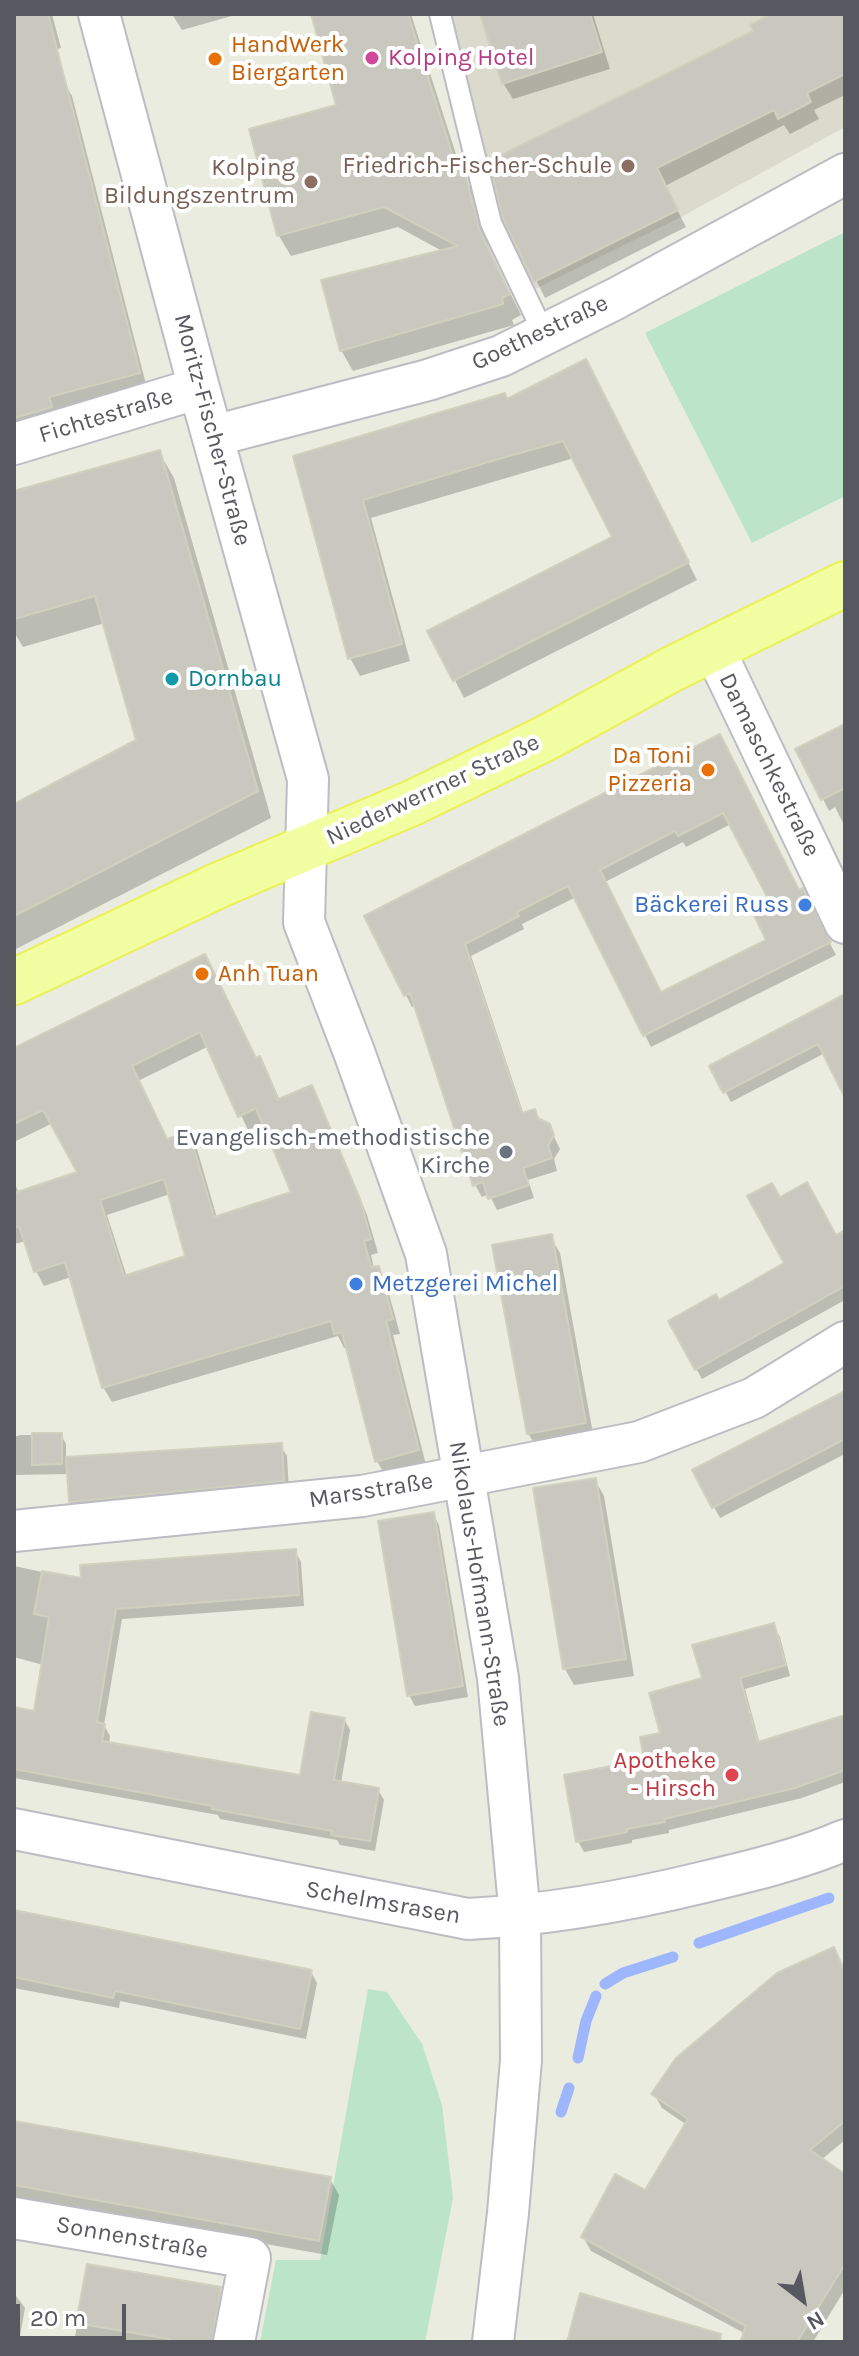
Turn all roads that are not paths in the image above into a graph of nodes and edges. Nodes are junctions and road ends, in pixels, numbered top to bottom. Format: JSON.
{"nodes":[{"id":1,"x":99,"y":14,"type":"edge"},
{"id":2,"x":440,"y":14,"type":"edge"},
{"id":3,"x":845,"y":174,"type":"edge"},
{"id":4,"x":544,"y":334,"type":"junction"},
{"id":5,"x":199,"y":388,"type":"junction"},
{"id":6,"x":213,"y":436,"type":"junction"},
{"id":7,"x":14,"y":444,"type":"edge"},
{"id":8,"x":845,"y":584,"type":"edge"},
{"id":9,"x":714,"y":649,"type":"junction"},
{"id":10,"x":308,"y":849,"type":"junction"},
{"id":11,"x":845,"y":923,"type":"edge"},
{"id":12,"x":14,"y":982,"type":"edge"},
{"id":13,"x":845,"y":1342,"type":"edge"},
{"id":14,"x":463,"y":1475,"type":"junction"},
{"id":15,"x":14,"y":1531,"type":"edge"},
{"id":16,"x":14,"y":1829,"type":"edge"},
{"id":17,"x":845,"y":1840,"type":"edge"},
{"id":18,"x":520,"y":1917,"type":"junction"},
{"id":19,"x":14,"y":2218,"type":"edge"},
{"id":20,"x":234,"y":2342,"type":"edge"},
{"id":21,"x":493,"y":2342,"type":"edge"}],
"edges":[{"from":1,"to":5,"type":"street","name":"Moritz-Fischer-Straße"},
{"from":2,"to":4,"type":"lane"},
{"from":3,"to":4,"type":"street","name":"Goethestraße"},
{"from":4,"to":6,"type":"street","name":"Goethestraße"},
{"from":5,"to":6,"type":"street","name":"Moritz-Fischer-Straße"},
{"from":5,"to":7,"type":"street","name":"Fichtestraße"},
{"from":6,"to":10,"type":"street","name":"Moritz-Fischer-Straße"},
{"from":8,"to":9,"type":"main road","name":"Niederwerrner Straße"},
{"from":9,"to":10,"type":"main road","name":"Niederwerrner Straße"},
{"from":9,"to":11,"type":"street","name":"Damaschkestraße"},
{"from":10,"to":12,"type":"main road","name":"Niederwerrner Straße"},
{"from":10,"to":14,"type":"street","name":"Nikolaus-Hofmann-Straße"},
{"from":13,"to":14,"type":"street","name":"Marsstraße"},
{"from":14,"to":15,"type":"street","name":"Marsstraße"},
{"from":14,"to":18,"type":"street","name":"Nikolaus-Hofmann-Straße"},
{"from":16,"to":18,"type":"street","name":"Schelmsrasen"},
{"from":17,"to":18,"type":"street","name":"Schelmsrasen"},
{"from":18,"to":21,"type":"street","name":"Nikolaus-Hofmann-Straße"},
{"from":19,"to":20,"type":"street","name":"Sonnenstraße"}]}
